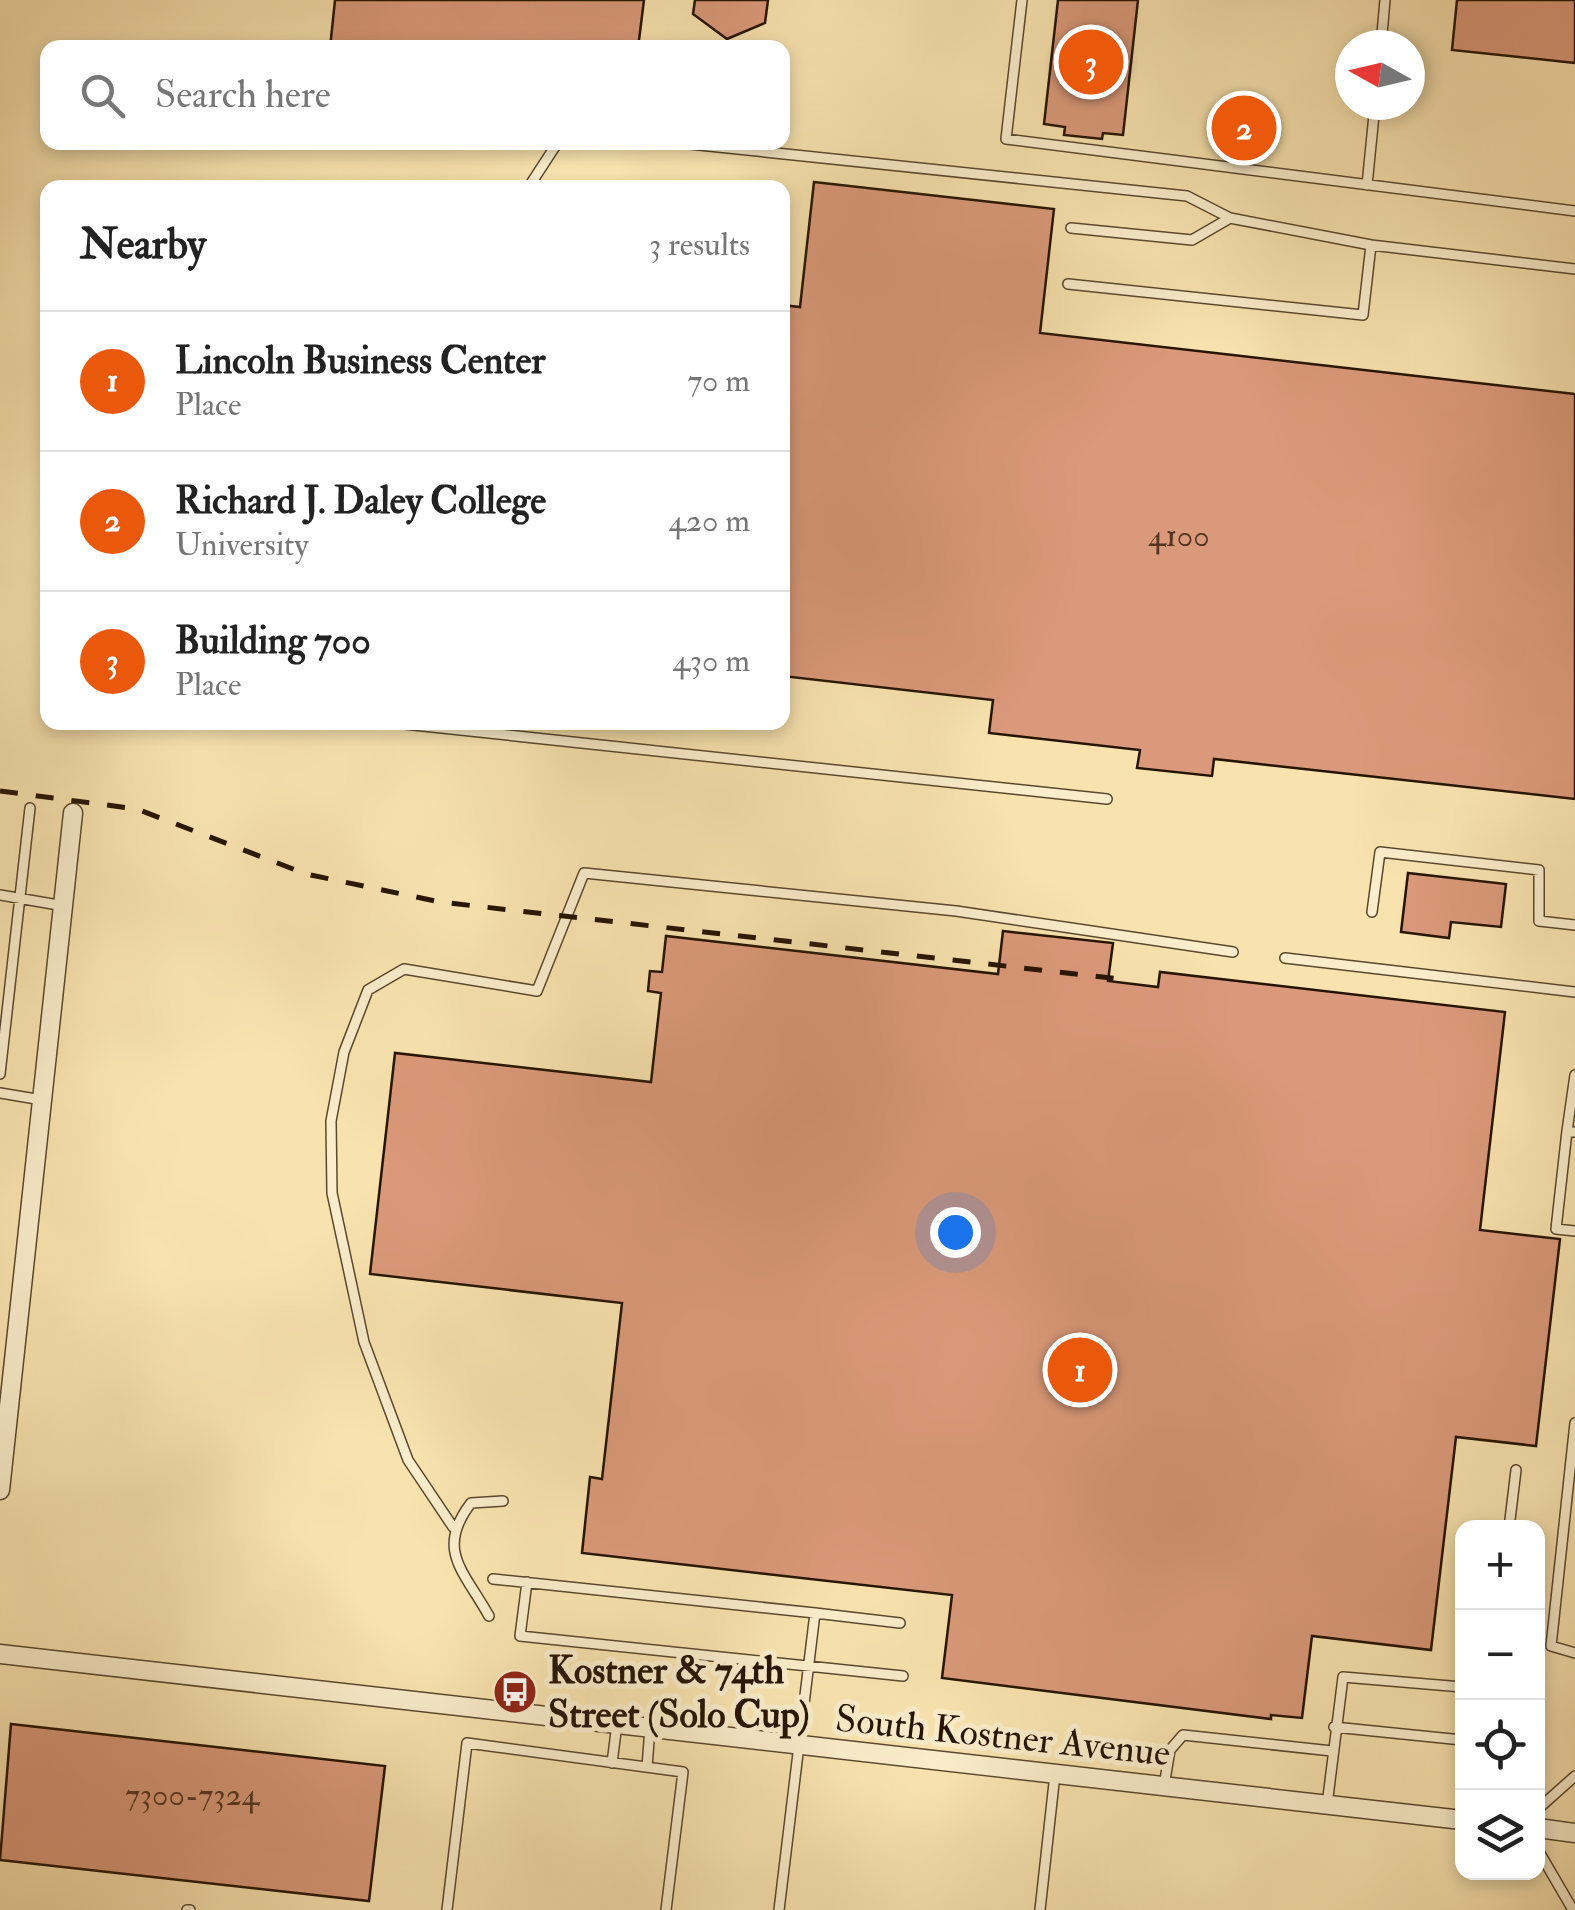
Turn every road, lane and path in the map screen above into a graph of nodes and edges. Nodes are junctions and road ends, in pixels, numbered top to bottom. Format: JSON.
{"nodes":[{"id":1,"x":1022,"y":0,"type":"edge"},
{"id":2,"x":1385,"y":0,"type":"edge"},
{"id":3,"x":1382,"y":30,"type":"edge"},
{"id":4,"x":1372,"y":120,"type":"edge"},
{"id":5,"x":553,"y":150,"type":"edge"},
{"id":6,"x":747,"y":150,"type":"edge"},
{"id":7,"x":533,"y":180,"type":"edge"},
{"id":8,"x":1366,"y":185,"type":"junction"},
{"id":9,"x":1575,"y":211,"type":"edge"},
{"id":10,"x":1230,"y":218,"type":"junction"},
{"id":11,"x":1072,"y":228,"type":"dead end"},
{"id":12,"x":1371,"y":245,"type":"junction"},
{"id":13,"x":1575,"y":270,"type":"edge"},
{"id":14,"x":1068,"y":284,"type":"dead end"},
{"id":15,"x":460,"y":730,"type":"edge"},
{"id":16,"x":1107,"y":799,"type":"dead end"},
{"id":17,"x":30,"y":808,"type":"dead end"},
{"id":18,"x":74,"y":813,"type":"dead end"},
{"id":19,"x":0,"y":895,"type":"edge"},
{"id":20,"x":20,"y":901,"type":"junction"},
{"id":21,"x":64,"y":906,"type":"junction"},
{"id":22,"x":1372,"y":912,"type":"dead end"},
{"id":23,"x":1575,"y":925,"type":"edge"},
{"id":24,"x":1233,"y":952,"type":"dead end"},
{"id":25,"x":1285,"y":958,"type":"dead end"},
{"id":26,"x":1575,"y":992,"type":"edge"},
{"id":27,"x":0,"y":1074,"type":"edge"},
{"id":28,"x":1575,"y":1075,"type":"edge"},
{"id":29,"x":0,"y":1093,"type":"edge"},
{"id":30,"x":42,"y":1100,"type":"junction"},
{"id":31,"x":1571,"y":1132,"type":"edge"},
{"id":32,"x":1575,"y":1231,"type":"edge"},
{"id":33,"x":1575,"y":1423,"type":"edge"},
{"id":34,"x":1516,"y":1470,"type":"dead end"},
{"id":35,"x":0,"y":1490,"type":"edge"},
{"id":36,"x":503,"y":1500,"type":"dead end"},
{"id":37,"x":1510,"y":1520,"type":"edge"},
{"id":38,"x":452,"y":1527,"type":"junction"},
{"id":39,"x":493,"y":1579,"type":"dead end"},
{"id":40,"x":527,"y":1582,"type":"junction"},
{"id":41,"x":815,"y":1613,"type":"junction"},
{"id":42,"x":489,"y":1616,"type":"dead end"},
{"id":43,"x":900,"y":1623,"type":"dead end"},
{"id":44,"x":1545,"y":1643,"type":"edge"},
{"id":45,"x":1551,"y":1646,"type":"junction"},
{"id":46,"x":1575,"y":1653,"type":"edge"},
{"id":47,"x":0,"y":1654,"type":"edge"},
{"id":48,"x":809,"y":1666,"type":"junction"},
{"id":49,"x":904,"y":1676,"type":"dead end"},
{"id":50,"x":1455,"y":1687,"type":"edge"},
{"id":51,"x":617,"y":1724,"type":"junction"},
{"id":52,"x":1334,"y":1727,"type":"junction"},
{"id":53,"x":650,"y":1728,"type":"junction"},
{"id":54,"x":1455,"y":1739,"type":"edge"},
{"id":55,"x":799,"y":1745,"type":"junction"},
{"id":56,"x":1332,"y":1750,"type":"junction"},
{"id":57,"x":612,"y":1762,"type":"junction"},
{"id":58,"x":647,"y":1767,"type":"junction"},
{"id":59,"x":1055,"y":1774,"type":"junction"},
{"id":60,"x":1575,"y":1776,"type":"edge"},
{"id":61,"x":1164,"y":1786,"type":"junction"},
{"id":62,"x":1545,"y":1803,"type":"edge"},
{"id":63,"x":1327,"y":1804,"type":"junction"},
{"id":64,"x":1455,"y":1819,"type":"edge"},
{"id":65,"x":1545,"y":1829,"type":"edge"},
{"id":66,"x":1575,"y":1833,"type":"edge"},
{"id":67,"x":1545,"y":1861,"type":"edge"},
{"id":68,"x":1574,"y":1908,"type":"edge"},
{"id":69,"x":447,"y":1910,"type":"edge"},
{"id":70,"x":666,"y":1910,"type":"edge"},
{"id":71,"x":779,"y":1910,"type":"edge"},
{"id":72,"x":1040,"y":1910,"type":"edge"}],
"edges":[{"from":1,"to":8,"type":"lane"},
{"from":2,"to":3,"type":"lane"},
{"from":4,"to":8,"type":"lane"},
{"from":5,"to":7,"type":"lane"},
{"from":6,"to":10,"type":"lane"},
{"from":8,"to":9,"type":"lane"},
{"from":10,"to":11,"type":"lane"},
{"from":10,"to":12,"type":"lane"},
{"from":12,"to":13,"type":"lane"},
{"from":12,"to":14,"type":"lane"},
{"from":15,"to":16,"type":"lane"},
{"from":17,"to":20,"type":"lane"},
{"from":18,"to":21,"type":"street"},
{"from":19,"to":20,"type":"lane"},
{"from":20,"to":21,"type":"lane"},
{"from":20,"to":27,"type":"lane"},
{"from":21,"to":30,"type":"street"},
{"from":22,"to":23,"type":"lane"},
{"from":24,"to":38,"type":"lane"},
{"from":25,"to":26,"type":"lane"},
{"from":28,"to":31,"type":"lane"},
{"from":29,"to":30,"type":"lane"},
{"from":30,"to":35,"type":"street"},
{"from":31,"to":32,"type":"lane"},
{"from":33,"to":45,"type":"lane"},
{"from":34,"to":37,"type":"lane"},
{"from":36,"to":38,"type":"lane"},
{"from":38,"to":42,"type":"lane"},
{"from":39,"to":40,"type":"lane"},
{"from":40,"to":41,"type":"lane"},
{"from":40,"to":48,"type":"lane"},
{"from":41,"to":43,"type":"lane"},
{"from":41,"to":48,"type":"lane"},
{"from":44,"to":45,"type":"lane"},
{"from":45,"to":46,"type":"lane"},
{"from":47,"to":51,"type":"street","name":"South Kostner Avenue"},
{"from":48,"to":49,"type":"lane"},
{"from":48,"to":55,"type":"lane"},
{"from":50,"to":52,"type":"lane"},
{"from":51,"to":53,"type":"street","name":"South Kostner Avenue"},
{"from":51,"to":57,"type":"lane"},
{"from":52,"to":54,"type":"lane"},
{"from":52,"to":56,"type":"lane"},
{"from":53,"to":55,"type":"street","name":"South Kostner Avenue"},
{"from":53,"to":58,"type":"lane"},
{"from":55,"to":59,"type":"street","name":"South Kostner Avenue"},
{"from":55,"to":71,"type":"lane"},
{"from":56,"to":61,"type":"lane"},
{"from":56,"to":63,"type":"lane"},
{"from":57,"to":58,"type":"lane"},
{"from":57,"to":69,"type":"lane"},
{"from":58,"to":70,"type":"lane"},
{"from":59,"to":61,"type":"street","name":"South Kostner Avenue"},
{"from":59,"to":72,"type":"lane"},
{"from":60,"to":62,"type":"lane"},
{"from":61,"to":63,"type":"street","name":"South Kostner Avenue"},
{"from":63,"to":64,"type":"street","name":"South Kostner Avenue"},
{"from":65,"to":66,"type":"street"},
{"from":67,"to":68,"type":"lane"}]}
